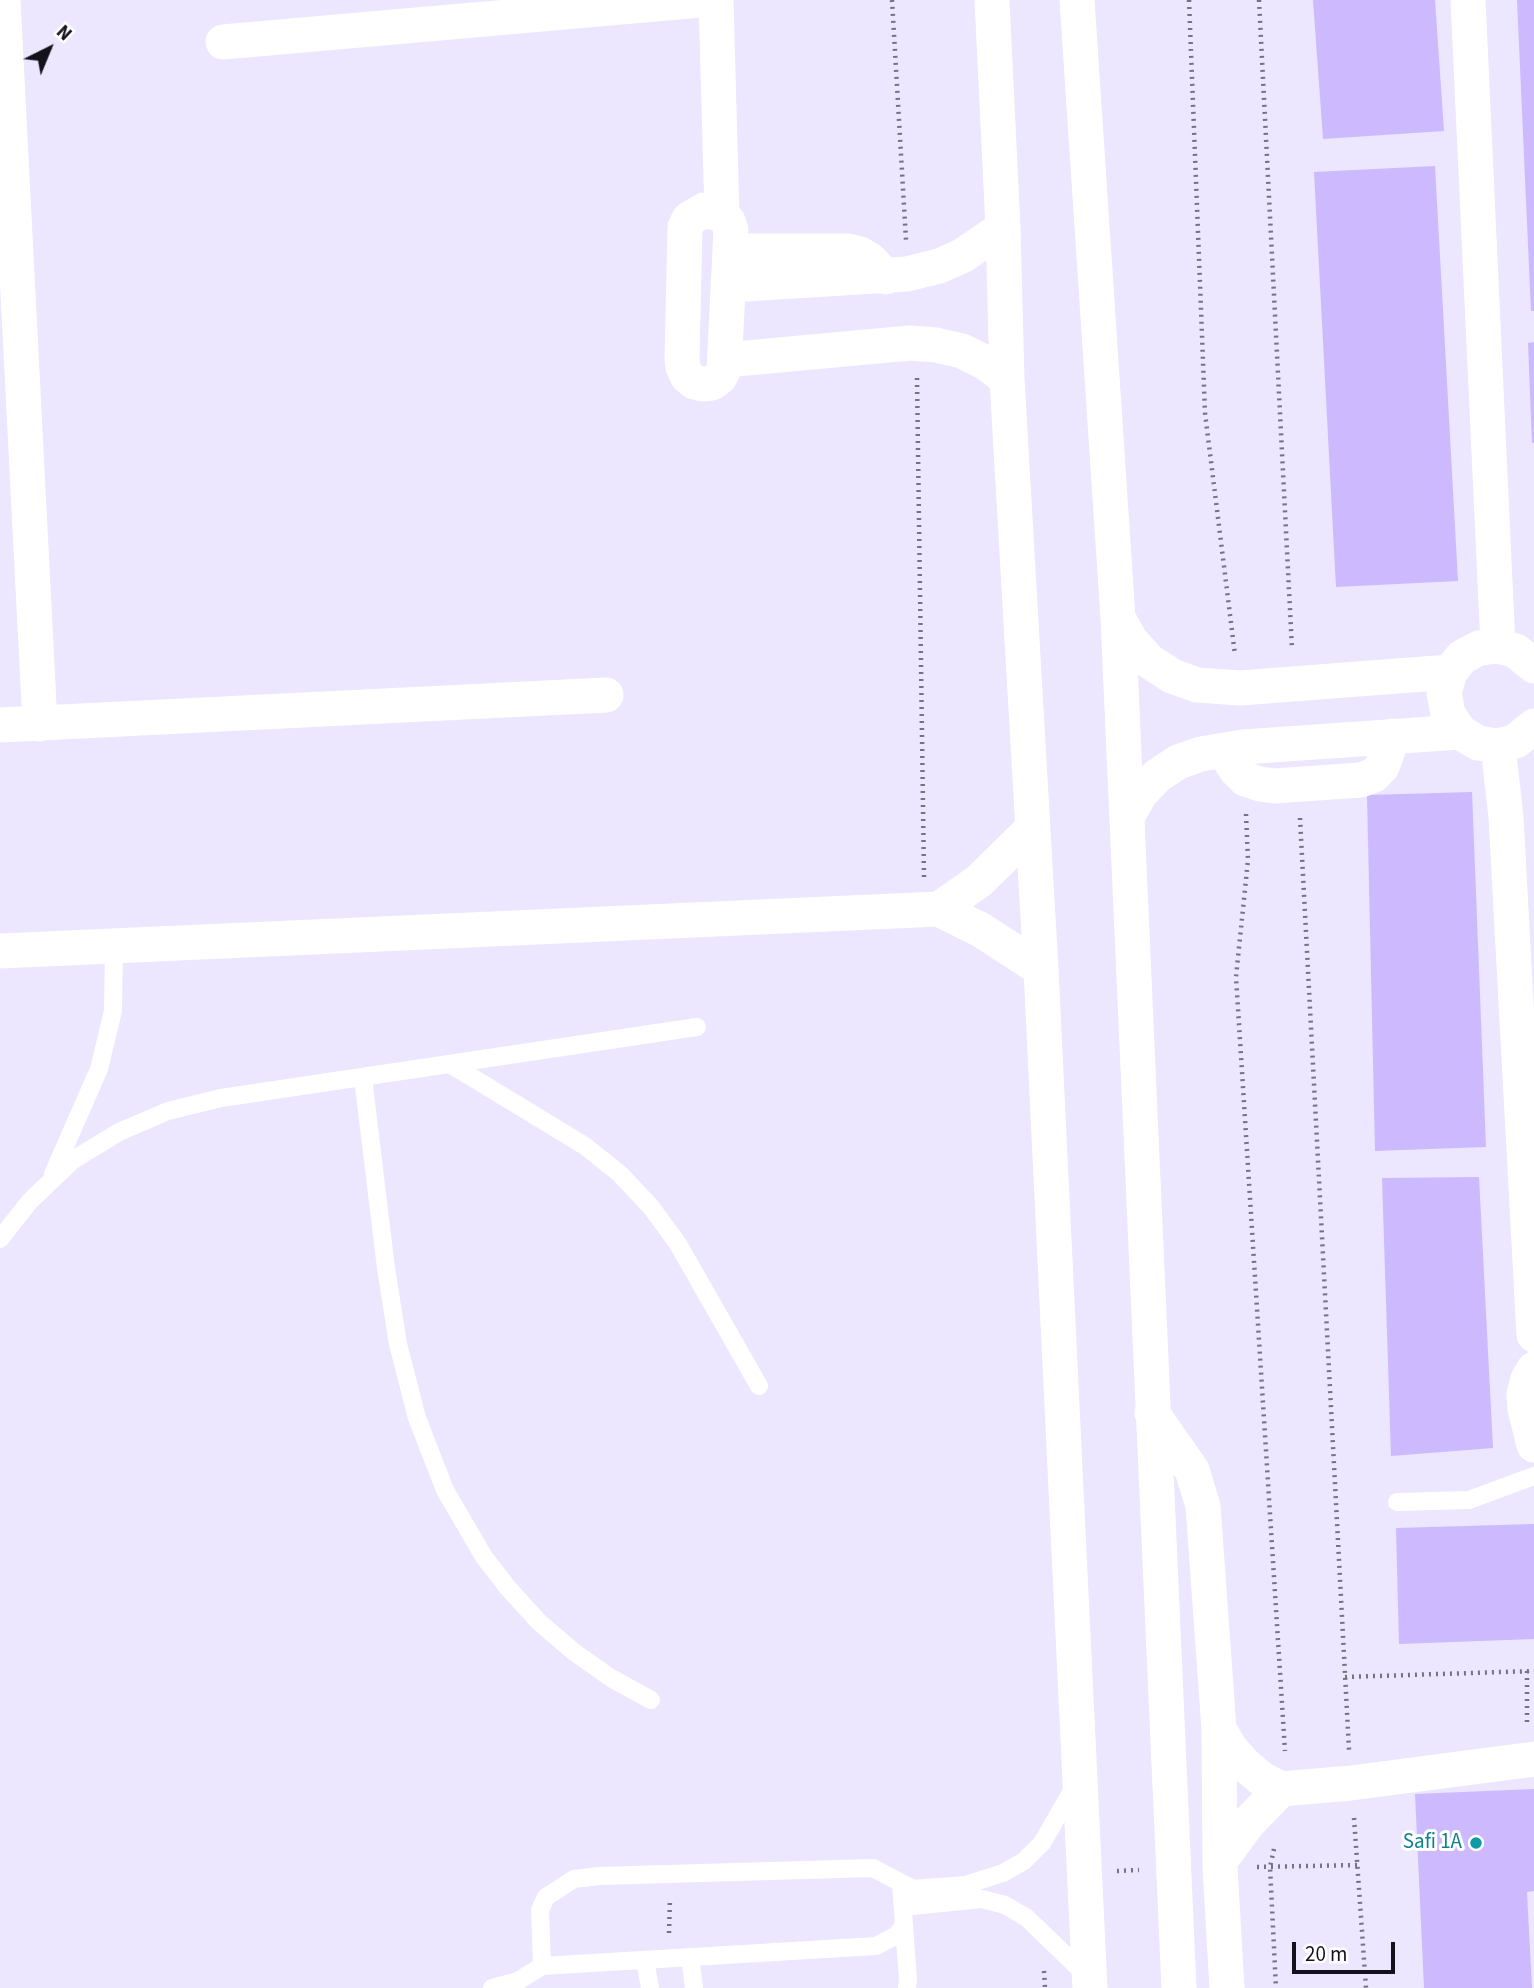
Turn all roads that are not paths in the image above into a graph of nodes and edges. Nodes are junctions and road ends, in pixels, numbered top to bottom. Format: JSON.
{"nodes":[{"id":1,"x":2,"y":0,"type":"edge"},
{"id":2,"x":701,"y":0,"type":"edge"},
{"id":3,"x":716,"y":0,"type":"edge"},
{"id":4,"x":992,"y":0,"type":"edge"},
{"id":5,"x":1077,"y":0,"type":"edge"},
{"id":6,"x":1468,"y":0,"type":"edge"},
{"id":7,"x":223,"y":42,"type":"dead end"},
{"id":8,"x":722,"y":215,"type":"junction"},
{"id":9,"x":1003,"y":228,"type":"junction"},
{"id":10,"x":730,"y":268,"type":"junction"},
{"id":11,"x":725,"y":360,"type":"junction"},
{"id":12,"x":1007,"y":379,"type":"junction"},
{"id":13,"x":1118,"y":618,"type":"junction"},
{"id":14,"x":1498,"y":646,"type":"junction"},
{"id":15,"x":1534,"y":666,"type":"edge"},
{"id":16,"x":1450,"y":672,"type":"junction"},
{"id":17,"x":606,"y":695,"type":"dead end"},
{"id":18,"x":40,"y":723,"type":"junction"},
{"id":19,"x":0,"y":726,"type":"edge"},
{"id":20,"x":1534,"y":726,"type":"edge"},
{"id":21,"x":1460,"y":732,"type":"junction"},
{"id":22,"x":1393,"y":736,"type":"junction"},
{"id":23,"x":1498,"y":746,"type":"junction"},
{"id":24,"x":1224,"y":751,"type":"junction"},
{"id":25,"x":1128,"y":815,"type":"junction"},
{"id":26,"x":1032,"y":829,"type":"junction"},
{"id":27,"x":932,"y":909,"type":"junction"},
{"id":28,"x":114,"y":947,"type":"junction"},
{"id":29,"x":0,"y":951,"type":"edge"},
{"id":30,"x":1041,"y":969,"type":"junction"},
{"id":31,"x":697,"y":1027,"type":"dead end"},
{"id":32,"x":450,"y":1064,"type":"junction"},
{"id":33,"x":363,"y":1078,"type":"junction"},
{"id":34,"x":48,"y":1184,"type":"junction"},
{"id":35,"x":0,"y":1239,"type":"edge"},
{"id":36,"x":1534,"y":1335,"type":"edge"},
{"id":37,"x":1534,"y":1369,"type":"edge"},
{"id":38,"x":759,"y":1386,"type":"dead end"},
{"id":39,"x":1152,"y":1413,"type":"junction"},
{"id":40,"x":1534,"y":1445,"type":"edge"},
{"id":41,"x":1534,"y":1476,"type":"edge"},
{"id":42,"x":1397,"y":1502,"type":"dead end"},
{"id":43,"x":651,"y":1700,"type":"dead end"},
{"id":44,"x":1219,"y":1729,"type":"junction"},
{"id":45,"x":1531,"y":1760,"type":"edge"},
{"id":46,"x":1079,"y":1778,"type":"junction"},
{"id":47,"x":1284,"y":1789,"type":"junction"},
{"id":48,"x":1220,"y":1861,"type":"junction"},
{"id":49,"x":901,"y":1884,"type":"junction"},
{"id":50,"x":904,"y":1916,"type":"junction"},
{"id":51,"x":690,"y":1957,"type":"junction"},
{"id":52,"x":645,"y":1960,"type":"junction"},
{"id":53,"x":542,"y":1966,"type":"junction"},
{"id":54,"x":1090,"y":1983,"type":"edge"},
{"id":55,"x":492,"y":1988,"type":"edge"},
{"id":56,"x":650,"y":1988,"type":"edge"},
{"id":57,"x":694,"y":1988,"type":"edge"},
{"id":58,"x":907,"y":1988,"type":"edge"},
{"id":59,"x":1179,"y":1988,"type":"edge"},
{"id":60,"x":1227,"y":1988,"type":"edge"}],
"edges":[{"from":1,"to":18,"type":"street"},
{"from":2,"to":7,"type":"street"},
{"from":3,"to":8,"type":"street"},
{"from":4,"to":9,"type":"street"},
{"from":5,"to":13,"type":"street"},
{"from":6,"to":14,"type":"street"},
{"from":8,"to":10,"type":"street"},
{"from":8,"to":11,"type":"street"},
{"from":9,"to":10,"type":"street"},
{"from":9,"to":12,"type":"street"},
{"from":10,"to":11,"type":"street"},
{"from":11,"to":12,"type":"street"},
{"from":12,"to":26,"type":"street"},
{"from":13,"to":16,"type":"street"},
{"from":13,"to":25,"type":"street"},
{"from":14,"to":15,"type":"street"},
{"from":14,"to":16,"type":"street"},
{"from":16,"to":21,"type":"street"},
{"from":17,"to":18,"type":"street"},
{"from":18,"to":19,"type":"street"},
{"from":20,"to":23,"type":"street"},
{"from":21,"to":22,"type":"street"},
{"from":21,"to":23,"type":"street"},
{"from":22,"to":24,"type":"street"},
{"from":22,"to":24,"type":"street"},
{"from":23,"to":36,"type":"street"},
{"from":24,"to":25,"type":"street"},
{"from":25,"to":39,"type":"street"},
{"from":26,"to":27,"type":"street"},
{"from":26,"to":30,"type":"street"},
{"from":27,"to":28,"type":"street"},
{"from":27,"to":30,"type":"street"},
{"from":28,"to":29,"type":"street"},
{"from":28,"to":34,"type":"lane"},
{"from":30,"to":46,"type":"street"},
{"from":31,"to":32,"type":"lane"},
{"from":32,"to":33,"type":"lane"},
{"from":32,"to":38,"type":"lane"},
{"from":33,"to":34,"type":"lane"},
{"from":33,"to":43,"type":"lane"},
{"from":34,"to":35,"type":"lane"},
{"from":37,"to":40,"type":"street"},
{"from":39,"to":44,"type":"street"},
{"from":39,"to":59,"type":"street"},
{"from":41,"to":42,"type":"lane"},
{"from":44,"to":47,"type":"street"},
{"from":44,"to":48,"type":"street"},
{"from":45,"to":47,"type":"street"},
{"from":46,"to":49,"type":"lane"},
{"from":46,"to":54,"type":"street"},
{"from":47,"to":48,"type":"street"},
{"from":48,"to":60,"type":"street"},
{"from":49,"to":50,"type":"lane"},
{"from":49,"to":53,"type":"lane"},
{"from":50,"to":51,"type":"lane"},
{"from":50,"to":54,"type":"lane"},
{"from":50,"to":58,"type":"lane"},
{"from":51,"to":52,"type":"lane"},
{"from":51,"to":57,"type":"lane"},
{"from":52,"to":53,"type":"lane"},
{"from":52,"to":56,"type":"lane"},
{"from":53,"to":55,"type":"lane"}]}
